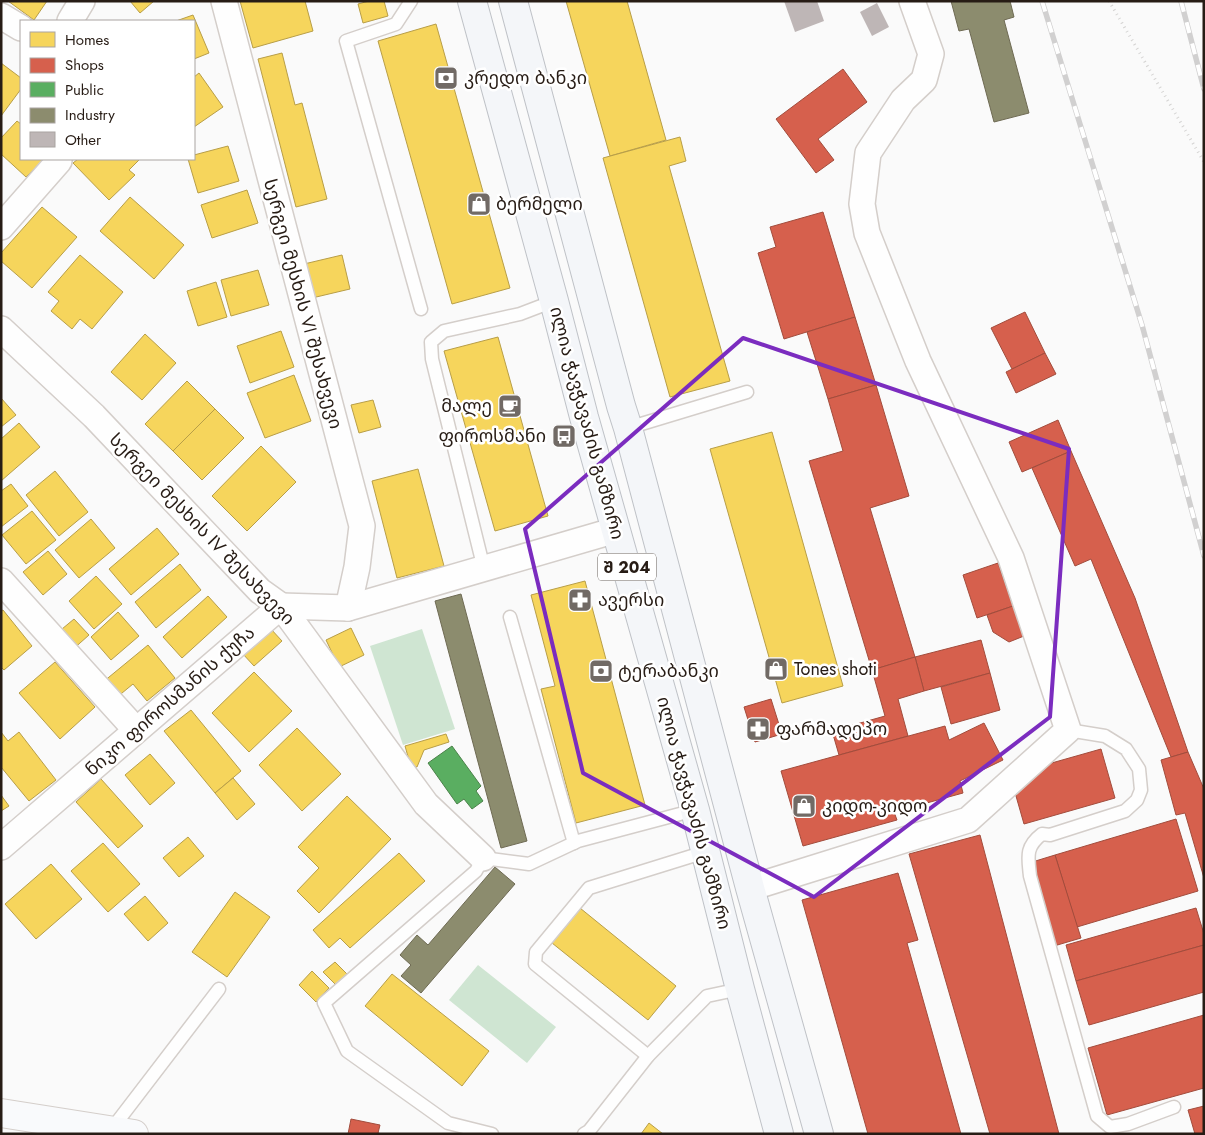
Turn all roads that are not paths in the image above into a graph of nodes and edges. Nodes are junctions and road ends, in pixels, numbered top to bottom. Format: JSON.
{"nodes":[{"id":1,"x":82,"y":1,"type":"edge"},
{"id":2,"x":224,"y":1,"type":"edge"},
{"id":3,"x":410,"y":1,"type":"edge"},
{"id":4,"x":472,"y":1,"type":"edge"},
{"id":5,"x":514,"y":1,"type":"edge"},
{"id":6,"x":912,"y":1,"type":"edge"},
{"id":7,"x":1,"y":16,"type":"edge"},
{"id":8,"x":71,"y":20,"type":"edge"},
{"id":9,"x":20,"y":27,"type":"edge"},
{"id":10,"x":59,"y":161,"type":"dead end"},
{"id":11,"x":1,"y":227,"type":"edge"},
{"id":12,"x":554,"y":301,"type":"junction"},
{"id":13,"x":421,"y":309,"type":"dead end"},
{"id":14,"x":1,"y":329,"type":"edge"},
{"id":15,"x":747,"y":392,"type":"dead end"},
{"id":16,"x":628,"y":428,"type":"junction"},
{"id":17,"x":616,"y":530,"type":"junction"},
{"id":18,"x":484,"y":569,"type":"junction"},
{"id":19,"x":1,"y":581,"type":"edge"},
{"id":20,"x":281,"y":606,"type":"junction"},
{"id":21,"x":348,"y":608,"type":"junction"},
{"id":22,"x":510,"y":617,"type":"dead end"},
{"id":23,"x":136,"y":730,"type":"junction"},
{"id":24,"x":1068,"y":730,"type":"junction"},
{"id":25,"x":695,"y":810,"type":"junction"},
{"id":26,"x":574,"y":843,"type":"junction"},
{"id":27,"x":1,"y":847,"type":"edge"},
{"id":28,"x":706,"y":852,"type":"junction"},
{"id":29,"x":483,"y":858,"type":"junction"},
{"id":30,"x":750,"y":888,"type":"junction"},
{"id":31,"x":740,"y":988,"type":"junction"},
{"id":32,"x":219,"y":989,"type":"dead end"},
{"id":33,"x":648,"y":1056,"type":"junction"},
{"id":34,"x":1174,"y":1107,"type":"dead end"},
{"id":35,"x":1,"y":1113,"type":"edge"},
{"id":36,"x":123,"y":1132,"type":"edge"},
{"id":37,"x":492,"y":1134,"type":"edge"},
{"id":38,"x":584,"y":1134,"type":"edge"},
{"id":39,"x":779,"y":1134,"type":"edge"},
{"id":40,"x":819,"y":1134,"type":"edge"}],
"edges":[{"from":1,"to":8,"type":"street"},
{"from":2,"to":21,"type":"street","name":"სერგეი მესხის VI შესახვევი"},
{"from":3,"to":13,"type":"lane"},
{"from":4,"to":12,"type":"main road","name":"ილია ჭავჭავაძის გამზირი","number":"შ 204"},
{"from":5,"to":16,"type":"main road","name":"ილია ჭავჭავაძის გამზირი","number":"შ 204"},
{"from":6,"to":24,"type":"street"},
{"from":7,"to":9,"type":"street"},
{"from":10,"to":11,"type":"street"},
{"from":12,"to":17,"type":"main road","name":"ილია ჭავჭავაძის გამზირი","number":"შ 204"},
{"from":12,"to":18,"type":"lane"},
{"from":14,"to":20,"type":"street","name":"სერგეი მესხის IV შესახვევი"},
{"from":15,"to":16,"type":"lane"},
{"from":16,"to":30,"type":"main road","name":"ილია ჭავჭავაძის გამზირი","number":"შ 204"},
{"from":17,"to":18,"type":"street"},
{"from":17,"to":25,"type":"main road","name":"ილია ჭავჭავაძის გამზირი","number":"შ 204"},
{"from":18,"to":21,"type":"street"},
{"from":19,"to":23,"type":"street"},
{"from":20,"to":21,"type":"street"},
{"from":20,"to":23,"type":"street","name":"ნიკო ფიროსმანის ქუჩა"},
{"from":20,"to":29,"type":"street","name":"სერგეი მესხის IV შესახვევი"},
{"from":22,"to":26,"type":"lane"},
{"from":23,"to":27,"type":"street","name":"ნიკო ფიროსმანის ქუჩა"},
{"from":24,"to":30,"type":"street"},
{"from":24,"to":34,"type":"lane"},
{"from":25,"to":26,"type":"lane"},
{"from":25,"to":28,"type":"main road","name":"ილია ჭავჭავაძის გამზირი","number":"შ 204"},
{"from":26,"to":29,"type":"lane"},
{"from":28,"to":31,"type":"main road","name":"ილია ჭავჭავაძის გამზირი","number":"შ 204"},
{"from":28,"to":33,"type":"lane"},
{"from":29,"to":37,"type":"lane"},
{"from":30,"to":40,"type":"main road","name":"ილია ჭავჭავაძის გამზირი","number":"შ 204"},
{"from":31,"to":33,"type":"lane"},
{"from":31,"to":39,"type":"main road","name":"ილია ჭავჭავაძის გამზირი","number":"შ 204"},
{"from":32,"to":36,"type":"lane"},
{"from":33,"to":38,"type":"lane"},
{"from":35,"to":36,"type":"street"}]}
